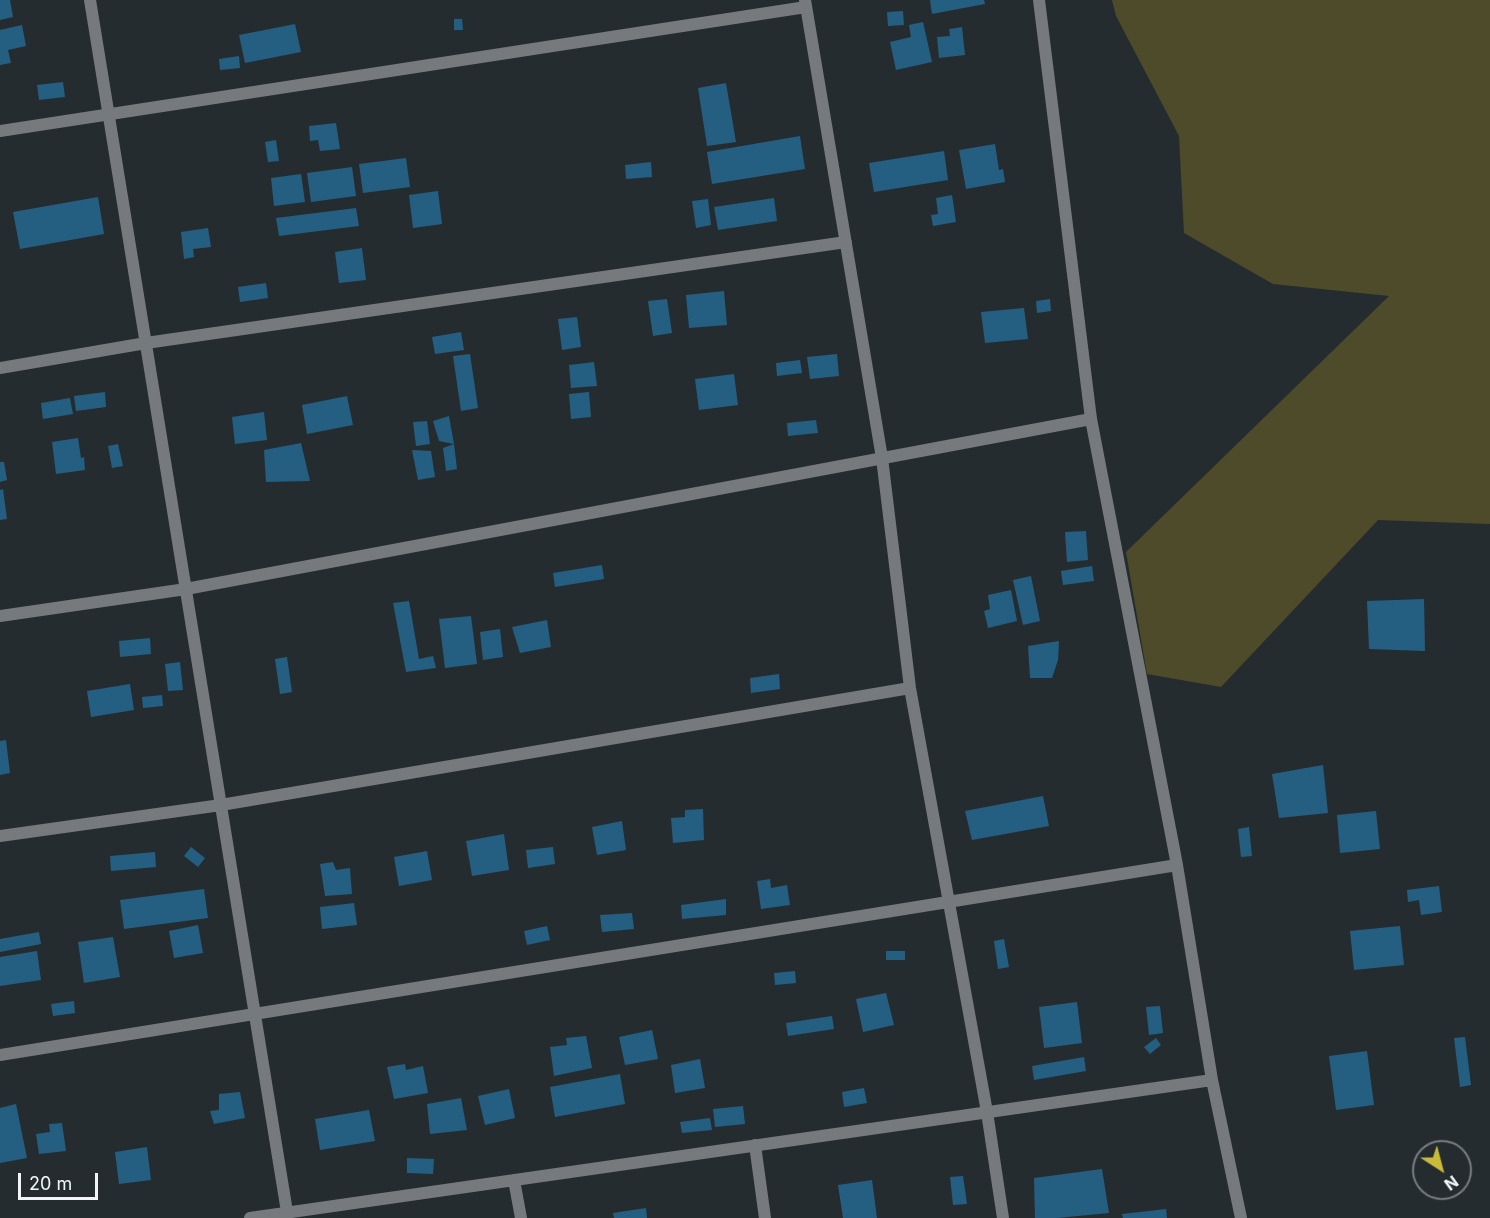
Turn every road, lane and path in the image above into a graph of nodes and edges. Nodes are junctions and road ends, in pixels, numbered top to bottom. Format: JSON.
{"nodes":[{"id":1,"x":90,"y":0,"type":"edge"},
{"id":2,"x":1039,"y":0,"type":"edge"},
{"id":3,"x":805,"y":3,"type":"edge"},
{"id":4,"x":109,"y":114,"type":"junction"},
{"id":5,"x":0,"y":131,"type":"edge"},
{"id":6,"x":846,"y":243,"type":"junction"},
{"id":7,"x":146,"y":343,"type":"junction"},
{"id":8,"x":0,"y":368,"type":"edge"},
{"id":9,"x":1091,"y":419,"type":"junction"},
{"id":10,"x":882,"y":458,"type":"junction"},
{"id":11,"x":186,"y":589,"type":"junction"},
{"id":12,"x":0,"y":616,"type":"edge"},
{"id":13,"x":910,"y":688,"type":"junction"},
{"id":14,"x":221,"y":805,"type":"junction"},
{"id":15,"x":0,"y":836,"type":"edge"},
{"id":16,"x":1177,"y":864,"type":"junction"},
{"id":17,"x":949,"y":901,"type":"junction"},
{"id":18,"x":255,"y":1014,"type":"junction"},
{"id":19,"x":0,"y":1055,"type":"edge"},
{"id":20,"x":1212,"y":1080,"type":"junction"},
{"id":21,"x":987,"y":1112,"type":"junction"},
{"id":22,"x":755,"y":1145,"type":"junction"},
{"id":23,"x":514,"y":1180,"type":"junction"},
{"id":24,"x":288,"y":1215,"type":"edge"},
{"id":25,"x":250,"y":1218,"type":"edge"},
{"id":26,"x":521,"y":1218,"type":"edge"},
{"id":27,"x":765,"y":1218,"type":"edge"},
{"id":28,"x":1003,"y":1218,"type":"edge"},
{"id":29,"x":1241,"y":1218,"type":"edge"}],
"edges":[{"from":1,"to":4,"type":"street"},
{"from":2,"to":9,"type":"street"},
{"from":3,"to":4,"type":"street"},
{"from":3,"to":6,"type":"street"},
{"from":4,"to":5,"type":"street"},
{"from":4,"to":7,"type":"street"},
{"from":6,"to":7,"type":"street"},
{"from":6,"to":10,"type":"street"},
{"from":7,"to":8,"type":"street"},
{"from":7,"to":11,"type":"street"},
{"from":9,"to":10,"type":"street"},
{"from":9,"to":16,"type":"street"},
{"from":10,"to":11,"type":"street"},
{"from":10,"to":13,"type":"street"},
{"from":11,"to":12,"type":"street"},
{"from":11,"to":14,"type":"street"},
{"from":13,"to":14,"type":"street"},
{"from":13,"to":17,"type":"street"},
{"from":14,"to":15,"type":"street"},
{"from":14,"to":18,"type":"street"},
{"from":16,"to":17,"type":"street"},
{"from":16,"to":20,"type":"street"},
{"from":17,"to":18,"type":"street"},
{"from":17,"to":21,"type":"street"},
{"from":18,"to":19,"type":"street"},
{"from":18,"to":24,"type":"street"},
{"from":20,"to":21,"type":"street"},
{"from":20,"to":29,"type":"street"},
{"from":21,"to":22,"type":"street"},
{"from":21,"to":28,"type":"street"},
{"from":22,"to":23,"type":"street"},
{"from":22,"to":27,"type":"street"},
{"from":23,"to":24,"type":"street"},
{"from":23,"to":26,"type":"street"},
{"from":24,"to":25,"type":"street"}]}
